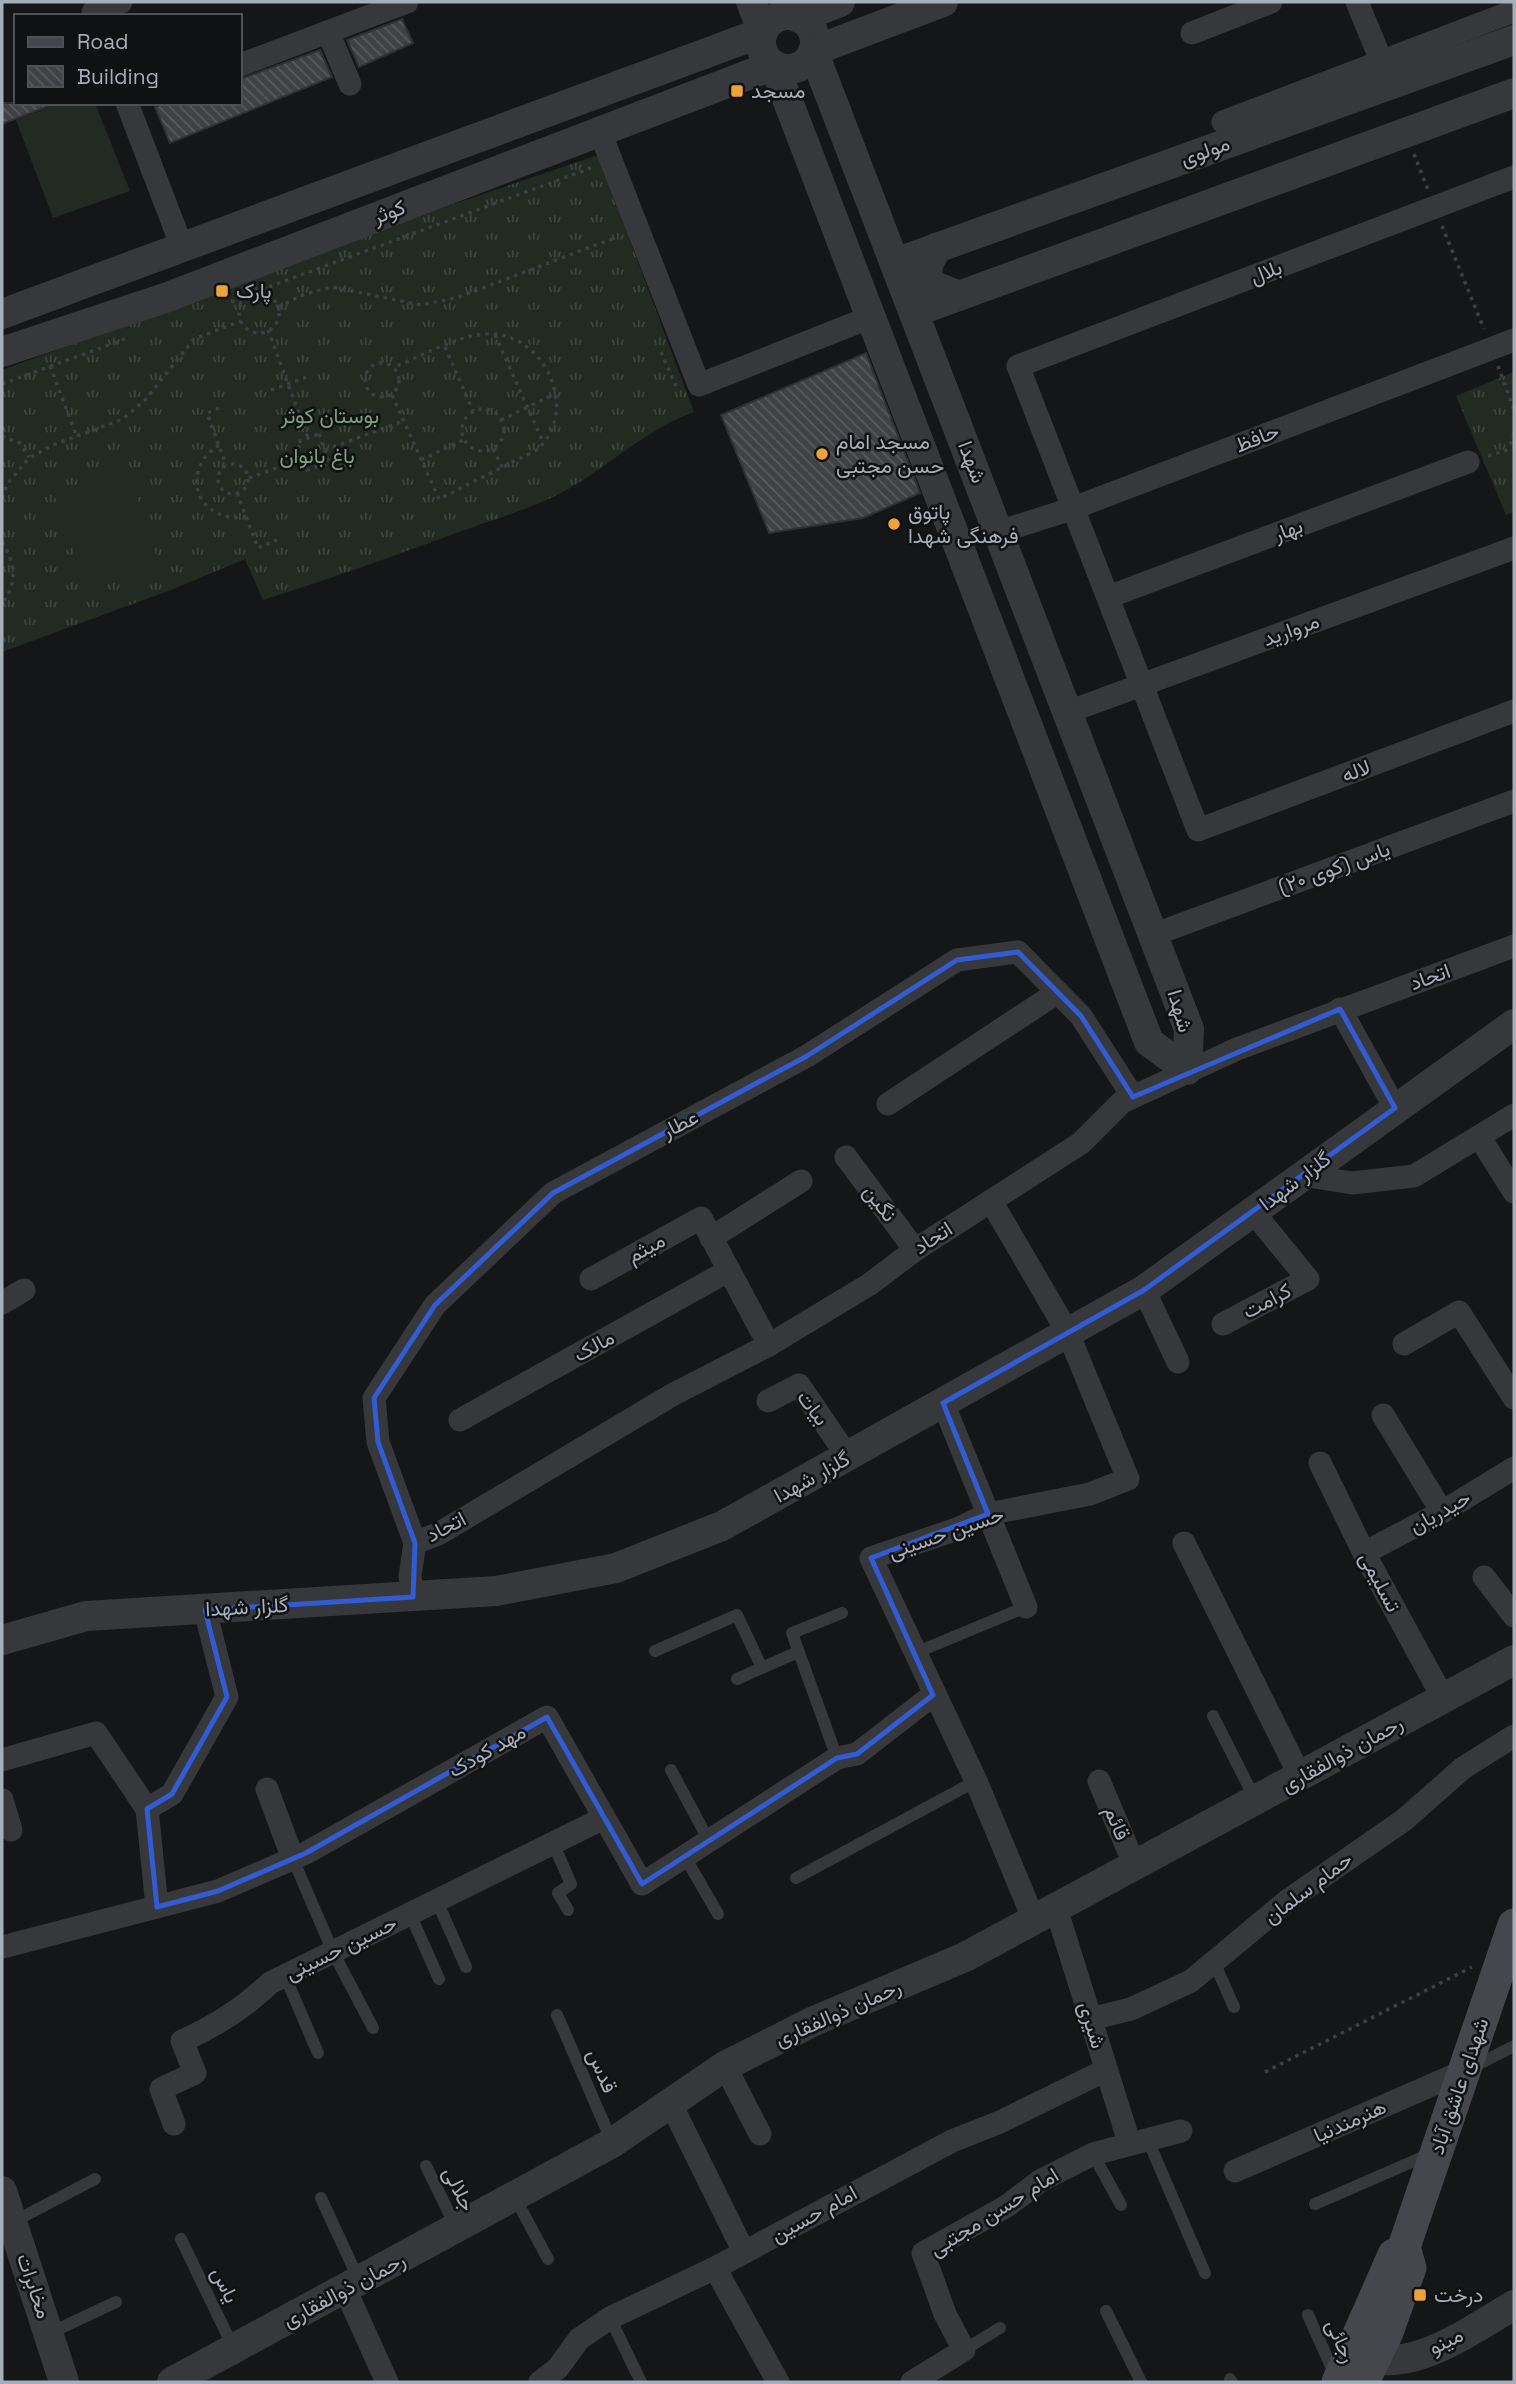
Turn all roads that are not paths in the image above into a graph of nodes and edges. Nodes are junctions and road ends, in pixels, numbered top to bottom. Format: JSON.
{"nodes":[{"id":1,"x":121,"y":2,"type":"edge"},
{"id":2,"x":407,"y":2,"type":"edge"},
{"id":3,"x":751,"y":2,"type":"edge"},
{"id":4,"x":840,"y":2,"type":"edge"},
{"id":5,"x":943,"y":2,"type":"edge"},
{"id":6,"x":1271,"y":2,"type":"edge"},
{"id":7,"x":1357,"y":2,"type":"edge"},
{"id":8,"x":92,"y":10,"type":"edge"},
{"id":9,"x":796,"y":10,"type":"edge"},
{"id":10,"x":1514,"y":11,"type":"edge"},
{"id":11,"x":328,"y":32,"type":"junction"},
{"id":12,"x":763,"y":32,"type":"junction"},
{"id":13,"x":1192,"y":33,"type":"dead end"},
{"id":14,"x":1514,"y":40,"type":"edge"},
{"id":15,"x":813,"y":51,"type":"junction"},
{"id":16,"x":1381,"y":60,"type":"junction"},
{"id":17,"x":242,"y":64,"type":"edge"},
{"id":18,"x":774,"y":65,"type":"junction"},
{"id":19,"x":350,"y":84,"type":"dead end"},
{"id":20,"x":1514,"y":93,"type":"edge"},
{"id":21,"x":132,"y":105,"type":"edge"},
{"id":22,"x":1223,"y":122,"type":"dead end"},
{"id":23,"x":600,"y":132,"type":"junction"},
{"id":24,"x":1514,"y":177,"type":"edge"},
{"id":25,"x":182,"y":247,"type":"junction"},
{"id":26,"x":938,"y":247,"type":"junction"},
{"id":27,"x":895,"y":262,"type":"junction"},
{"id":28,"x":959,"y":296,"type":"junction"},
{"id":29,"x":915,"y":312,"type":"junction"},
{"id":30,"x":2,"y":314,"type":"edge"},
{"id":31,"x":871,"y":317,"type":"junction"},
{"id":32,"x":1514,"y":340,"type":"edge"},
{"id":33,"x":2,"y":352,"type":"edge"},
{"id":34,"x":1468,"y":462,"type":"road end"},
{"id":35,"x":1071,"y":509,"type":"junction"},
{"id":36,"x":999,"y":532,"type":"junction"},
{"id":37,"x":1514,"y":548,"type":"edge"},
{"id":38,"x":1108,"y":597,"type":"junction"},
{"id":39,"x":1142,"y":685,"type":"junction"},
{"id":40,"x":1514,"y":711,"type":"edge"},
{"id":41,"x":1068,"y":712,"type":"junction"},
{"id":42,"x":1514,"y":801,"type":"edge"},
{"id":43,"x":1153,"y":935,"type":"junction"},
{"id":44,"x":1514,"y":946,"type":"edge"},
{"id":45,"x":1058,"y":992,"type":"junction"},
{"id":46,"x":1340,"y":1009,"type":"junction"},
{"id":47,"x":1514,"y":1024,"type":"edge"},
{"id":48,"x":1187,"y":1070,"type":"junction"},
{"id":49,"x":1133,"y":1097,"type":"junction"},
{"id":50,"x":888,"y":1104,"type":"dead end"},
{"id":51,"x":1395,"y":1108,"type":"junction"},
{"id":52,"x":1514,"y":1115,"type":"edge"},
{"id":53,"x":1480,"y":1138,"type":"junction"},
{"id":54,"x":846,"y":1157,"type":"dead end"},
{"id":55,"x":1302,"y":1175,"type":"junction"},
{"id":56,"x":801,"y":1181,"type":"dead end"},
{"id":57,"x":1514,"y":1192,"type":"edge"},
{"id":58,"x":990,"y":1201,"type":"junction"},
{"id":59,"x":1253,"y":1212,"type":"junction"},
{"id":60,"x":706,"y":1228,"type":"junction"},
{"id":61,"x":915,"y":1250,"type":"junction"},
{"id":62,"x":728,"y":1271,"type":"junction"},
{"id":63,"x":591,"y":1279,"type":"dead end"},
{"id":64,"x":24,"y":1290,"type":"dead end"},
{"id":65,"x":1144,"y":1290,"type":"junction"},
{"id":66,"x":2,"y":1303,"type":"edge"},
{"id":67,"x":1223,"y":1324,"type":"dead end"},
{"id":68,"x":1068,"y":1333,"type":"junction"},
{"id":69,"x":1404,"y":1344,"type":"dead end"},
{"id":70,"x":769,"y":1345,"type":"junction"},
{"id":71,"x":1178,"y":1362,"type":"dead end"},
{"id":72,"x":1514,"y":1398,"type":"edge"},
{"id":73,"x":768,"y":1401,"type":"dead end"},
{"id":74,"x":943,"y":1403,"type":"junction"},
{"id":75,"x":1383,"y":1415,"type":"dead end"},
{"id":76,"x":460,"y":1420,"type":"dead end"},
{"id":77,"x":848,"y":1457,"type":"junction"},
{"id":78,"x":1320,"y":1464,"type":"dead end"},
{"id":79,"x":1514,"y":1468,"type":"edge"},
{"id":80,"x":1442,"y":1512,"type":"junction"},
{"id":81,"x":989,"y":1514,"type":"junction"},
{"id":82,"x":415,"y":1543,"type":"junction"},
{"id":83,"x":1184,"y":1543,"type":"dead end"},
{"id":84,"x":1364,"y":1553,"type":"junction"},
{"id":85,"x":1483,"y":1577,"type":"dead end"},
{"id":86,"x":413,"y":1597,"type":"junction"},
{"id":87,"x":1026,"y":1607,"type":"joint"},
{"id":88,"x":205,"y":1610,"type":"junction"},
{"id":89,"x":842,"y":1613,"type":"dead end"},
{"id":90,"x":1514,"y":1616,"type":"edge"},
{"id":91,"x":2,"y":1640,"type":"edge"},
{"id":92,"x":655,"y":1651,"type":"dead end"},
{"id":93,"x":797,"y":1652,"type":"junction"},
{"id":94,"x":915,"y":1653,"type":"junction"},
{"id":95,"x":1514,"y":1660,"type":"edge"},
{"id":96,"x":761,"y":1667,"type":"junction"},
{"id":97,"x":737,"y":1679,"type":"dead end"},
{"id":98,"x":933,"y":1695,"type":"junction"},
{"id":99,"x":1443,"y":1698,"type":"junction"},
{"id":100,"x":1213,"y":1716,"type":"dead end"},
{"id":101,"x":1514,"y":1736,"type":"edge"},
{"id":102,"x":837,"y":1758,"type":"junction"},
{"id":103,"x":2,"y":1760,"type":"edge"},
{"id":104,"x":671,"y":1770,"type":"dead end"},
{"id":105,"x":1300,"y":1776,"type":"junction"},
{"id":106,"x":976,"y":1781,"type":"junction"},
{"id":107,"x":1099,"y":1781,"type":"dead end"},
{"id":108,"x":267,"y":1789,"type":"dead end"},
{"id":109,"x":2,"y":1800,"type":"edge"},
{"id":110,"x":1256,"y":1801,"type":"junction"},
{"id":111,"x":147,"y":1809,"type":"junction"},
{"id":112,"x":604,"y":1818,"type":"junction"},
{"id":113,"x":11,"y":1830,"type":"dead end"},
{"id":114,"x":709,"y":1841,"type":"junction"},
{"id":115,"x":553,"y":1843,"type":"junction"},
{"id":116,"x":685,"y":1857,"type":"junction"},
{"id":117,"x":293,"y":1859,"type":"junction"},
{"id":118,"x":1136,"y":1866,"type":"junction"},
{"id":119,"x":796,"y":1878,"type":"dead end"},
{"id":120,"x":437,"y":1901,"type":"junction"},
{"id":121,"x":157,"y":1907,"type":"junction"},
{"id":122,"x":568,"y":1910,"type":"dead end"},
{"id":123,"x":410,"y":1914,"type":"junction"},
{"id":124,"x":718,"y":1914,"type":"dead end"},
{"id":125,"x":1045,"y":1914,"type":"junction"},
{"id":126,"x":1510,"y":1937,"type":"edge"},
{"id":127,"x":2,"y":1947,"type":"edge"},
{"id":128,"x":333,"y":1952,"type":"junction"},
{"id":129,"x":1214,"y":1962,"type":"junction"},
{"id":130,"x":466,"y":1967,"type":"dead end"},
{"id":131,"x":285,"y":1976,"type":"junction"},
{"id":132,"x":439,"y":1979,"type":"dead end"},
{"id":133,"x":1234,"y":2007,"type":"dead end"},
{"id":134,"x":557,"y":2015,"type":"dead end"},
{"id":135,"x":1090,"y":2019,"type":"junction"},
{"id":136,"x":373,"y":2028,"type":"dead end"},
{"id":137,"x":1514,"y":2046,"type":"edge"},
{"id":138,"x":318,"y":2053,"type":"dead end"},
{"id":139,"x":725,"y":2066,"type":"junction"},
{"id":140,"x":1106,"y":2070,"type":"junction"},
{"id":141,"x":1464,"y":2071,"type":"junction"},
{"id":142,"x":671,"y":2104,"type":"junction"},
{"id":143,"x":174,"y":2124,"type":"dead end"},
{"id":144,"x":1181,"y":2131,"type":"dead end"},
{"id":145,"x":760,"y":2134,"type":"dead end"},
{"id":146,"x":1138,"y":2140,"type":"junction"},
{"id":147,"x":612,"y":2143,"type":"junction"},
{"id":148,"x":1437,"y":2151,"type":"junction"},
{"id":149,"x":1093,"y":2154,"type":"junction"},
{"id":150,"x":426,"y":2166,"type":"dead end"},
{"id":151,"x":1235,"y":2171,"type":"dead end"},
{"id":152,"x":94,"y":2179,"type":"dead end"},
{"id":153,"x":2,"y":2191,"type":"edge"},
{"id":154,"x":514,"y":2196,"type":"junction"},
{"id":155,"x":321,"y":2198,"type":"dead end"},
{"id":156,"x":1315,"y":2204,"type":"dead end"},
{"id":157,"x":1121,"y":2205,"type":"dead end"},
{"id":158,"x":12,"y":2222,"type":"junction"},
{"id":159,"x":457,"y":2229,"type":"junction"},
{"id":160,"x":181,"y":2239,"type":"dead end"},
{"id":161,"x":744,"y":2252,"type":"junction"},
{"id":162,"x":548,"y":2259,"type":"dead end"},
{"id":163,"x":715,"y":2267,"type":"junction"},
{"id":164,"x":1205,"y":2273,"type":"dead end"},
{"id":165,"x":352,"y":2285,"type":"junction"},
{"id":166,"x":116,"y":2302,"type":"dead end"},
{"id":167,"x":1514,"y":2307,"type":"edge"},
{"id":168,"x":1106,"y":2311,"type":"dead end"},
{"id":169,"x":1308,"y":2315,"type":"dead end"},
{"id":170,"x":610,"y":2318,"type":"junction"},
{"id":171,"x":1000,"y":2328,"type":"dead end"},
{"id":172,"x":50,"y":2333,"type":"junction"},
{"id":173,"x":234,"y":2349,"type":"junction"},
{"id":174,"x":964,"y":2350,"type":"junction"},
{"id":175,"x":1362,"y":2365,"type":"edge"},
{"id":176,"x":64,"y":2382,"type":"edge"},
{"id":177,"x":172,"y":2382,"type":"edge"},
{"id":178,"x":387,"y":2382,"type":"edge"},
{"id":179,"x":540,"y":2382,"type":"edge"},
{"id":180,"x":641,"y":2382,"type":"edge"},
{"id":181,"x":778,"y":2382,"type":"edge"},
{"id":182,"x":912,"y":2382,"type":"edge"},
{"id":183,"x":1141,"y":2382,"type":"edge"},
{"id":184,"x":1338,"y":2382,"type":"edge"},
{"id":185,"x":1402,"y":2382,"type":"edge"}],
"edges":[{"from":1,"to":8,"type":"street"},
{"from":2,"to":11,"type":"street"},
{"from":3,"to":12,"type":"street"},
{"from":4,"to":9,"type":"street"},
{"from":5,"to":15,"type":"street"},
{"from":6,"to":13,"type":"street"},
{"from":7,"to":16,"type":"street"},
{"from":9,"to":12,"type":"street"},
{"from":9,"to":15,"type":"street"},
{"from":10,"to":16,"type":"street"},
{"from":11,"to":17,"type":"street"},
{"from":11,"to":19,"type":"street"},
{"from":12,"to":18,"type":"street"},
{"from":12,"to":25,"type":"street","name":"کوثر"},
{"from":14,"to":26,"type":"street","name":"مولوی"},
{"from":15,"to":18,"type":"street"},
{"from":15,"to":27,"type":"street","name":"شهدا"},
{"from":16,"to":22,"type":"street"},
{"from":18,"to":23,"type":"street","name":"کوثر"},
{"from":18,"to":31,"type":"street","name":"شهدا"},
{"from":20,"to":28,"type":"street"},
{"from":21,"to":25,"type":"street"},
{"from":23,"to":31,"type":"street"},
{"from":23,"to":33,"type":"street","name":"کوثر"},
{"from":24,"to":35,"type":"street","name":"بلال"},
{"from":25,"to":30,"type":"street","name":"کوثر"},
{"from":26,"to":27,"type":"street","name":"مولوی"},
{"from":26,"to":28,"type":"street"},
{"from":27,"to":29,"type":"street","name":"شهدا"},
{"from":28,"to":29,"type":"street"},
{"from":29,"to":36,"type":"street","name":"شهدا"},
{"from":31,"to":48,"type":"street","name":"شهدا"},
{"from":32,"to":35,"type":"street","name":"حافظ"},
{"from":34,"to":38,"type":"street","name":"بهار"},
{"from":35,"to":36,"type":"street","name":"حافظ"},
{"from":35,"to":38,"type":"street"},
{"from":36,"to":41,"type":"street","name":"شهدا"},
{"from":37,"to":39,"type":"street","name":"مروارید"},
{"from":38,"to":39,"type":"street"},
{"from":39,"to":40,"type":"street","name":"لاله"},
{"from":39,"to":41,"type":"street","name":"مروارید"},
{"from":41,"to":43,"type":"street","name":"شهدا"},
{"from":42,"to":43,"type":"street","name":"یاس (کوی ۲۰)"},
{"from":43,"to":48,"type":"street","name":"شهدا"},
{"from":44,"to":46,"type":"street","name":"اتحاد"},
{"from":45,"to":49,"type":"street","name":"عطار"},
{"from":45,"to":50,"type":"street"},
{"from":45,"to":82,"type":"street","name":"عطار"},
{"from":46,"to":48,"type":"street","name":"اتحاد"},
{"from":46,"to":51,"type":"street"},
{"from":47,"to":51,"type":"street","name":"گلزار شهدا"},
{"from":48,"to":49,"type":"street","name":"اتحاد"},
{"from":49,"to":58,"type":"street","name":"اتحاد"},
{"from":51,"to":55,"type":"street","name":"گلزار شهدا"},
{"from":52,"to":53,"type":"street"},
{"from":53,"to":55,"type":"street"},
{"from":53,"to":57,"type":"street"},
{"from":54,"to":61,"type":"street","name":"نگین"},
{"from":55,"to":59,"type":"street","name":"گلزار شهدا"},
{"from":56,"to":60,"type":"street"},
{"from":58,"to":61,"type":"street","name":"اتحاد"},
{"from":58,"to":68,"type":"street"},
{"from":59,"to":65,"type":"street","name":"گلزار شهدا"},
{"from":59,"to":67,"type":"street","name":"کرامت"},
{"from":60,"to":62,"type":"street"},
{"from":60,"to":63,"type":"street","name":"میثم"},
{"from":61,"to":70,"type":"street","name":"اتحاد"},
{"from":62,"to":70,"type":"street"},
{"from":62,"to":76,"type":"street","name":"مالک"},
{"from":64,"to":66,"type":"street"},
{"from":65,"to":68,"type":"street","name":"گلزار شهدا"},
{"from":65,"to":71,"type":"street"},
{"from":68,"to":74,"type":"street","name":"گلزار شهدا"},
{"from":68,"to":81,"type":"street","name":"حسین حسینی"},
{"from":69,"to":72,"type":"street"},
{"from":70,"to":82,"type":"street","name":"اتحاد"},
{"from":73,"to":77,"type":"street","name":"بیات"},
{"from":74,"to":77,"type":"street","name":"گلزار شهدا"},
{"from":74,"to":81,"type":"street"},
{"from":75,"to":80,"type":"street"},
{"from":77,"to":86,"type":"street","name":"گلزار شهدا"},
{"from":78,"to":84,"type":"street","name":"تسلیمی"},
{"from":79,"to":80,"type":"street","name":"حیدریان"},
{"from":80,"to":84,"type":"street","name":"حیدریان"},
{"from":81,"to":87,"type":"street"},
{"from":81,"to":94,"type":"street","name":"حسین حسینی"},
{"from":82,"to":86,"type":"street","name":"اتحاد"},
{"from":83,"to":105,"type":"street"},
{"from":84,"to":99,"type":"street","name":"تسلیمی"},
{"from":85,"to":90,"type":"street"},
{"from":86,"to":88,"type":"street","name":"گلزار شهدا"},
{"from":87,"to":94,"type":"lane"},
{"from":88,"to":91,"type":"street","name":"گلزار شهدا"},
{"from":88,"to":111,"type":"street"},
{"from":89,"to":93,"type":"lane"},
{"from":92,"to":96,"type":"lane"},
{"from":93,"to":96,"type":"lane"},
{"from":93,"to":102,"type":"lane"},
{"from":94,"to":98,"type":"street","name":"حسین حسینی"},
{"from":95,"to":99,"type":"street","name":"رحمان ذوالفقاری"},
{"from":96,"to":97,"type":"lane"},
{"from":98,"to":102,"type":"street","name":"مهد کودک"},
{"from":98,"to":106,"type":"street","name":"حسین حسینی"},
{"from":99,"to":105,"type":"street","name":"رحمان ذوالفقاری"},
{"from":100,"to":110,"type":"lane"},
{"from":101,"to":129,"type":"street","name":"حمام سلمان"},
{"from":102,"to":114,"type":"street","name":"مهد کودک"},
{"from":103,"to":111,"type":"street"},
{"from":104,"to":114,"type":"lane"},
{"from":105,"to":110,"type":"street","name":"رحمان ذوالفقاری"},
{"from":106,"to":119,"type":"lane"},
{"from":106,"to":125,"type":"street","name":"حسین حسینی"},
{"from":107,"to":118,"type":"street","name":"قائم"},
{"from":108,"to":117,"type":"street"},
{"from":109,"to":113,"type":"street"},
{"from":110,"to":118,"type":"street","name":"رحمان ذوالفقاری"},
{"from":111,"to":121,"type":"street"},
{"from":112,"to":115,"type":"street","name":"حسین حسینی"},
{"from":112,"to":116,"type":"street","name":"مهد کودک"},
{"from":112,"to":117,"type":"street","name":"مهد کودک"},
{"from":114,"to":116,"type":"street","name":"مهد کودک"},
{"from":115,"to":120,"type":"street","name":"حسین حسینی"},
{"from":115,"to":122,"type":"lane"},
{"from":116,"to":124,"type":"lane"},
{"from":117,"to":121,"type":"street","name":"مهد کودک"},
{"from":117,"to":128,"type":"lane"},
{"from":118,"to":125,"type":"street","name":"رحمان ذوالفقاری"},
{"from":120,"to":123,"type":"street","name":"حسین حسینی"},
{"from":120,"to":130,"type":"lane"},
{"from":121,"to":127,"type":"street","name":"مهد کودک"},
{"from":123,"to":128,"type":"street","name":"حسین حسینی"},
{"from":123,"to":132,"type":"lane"},
{"from":125,"to":135,"type":"street","name":"شیری"},
{"from":125,"to":139,"type":"street","name":"رحمان ذوالفقاری"},
{"from":126,"to":141,"type":"main road","name":"شهدای عاشق آباد"},
{"from":128,"to":131,"type":"street","name":"حسین حسینی"},
{"from":128,"to":136,"type":"lane"},
{"from":129,"to":133,"type":"lane"},
{"from":129,"to":135,"type":"street","name":"حمام سلمان"},
{"from":131,"to":138,"type":"lane"},
{"from":131,"to":143,"type":"street","name":"حسین حسینی"},
{"from":134,"to":147,"type":"lane","name":"قدس"},
{"from":135,"to":140,"type":"street","name":"شیری"},
{"from":137,"to":141,"type":"lane"},
{"from":139,"to":142,"type":"street","name":"رحمان ذوالفقاری"},
{"from":139,"to":145,"type":"street"},
{"from":140,"to":146,"type":"street","name":"شیری"},
{"from":140,"to":161,"type":"street","name":"امام حسین"},
{"from":141,"to":148,"type":"main road","name":"شهدای عاشق آباد"},
{"from":141,"to":151,"type":"street","name":"هنرمندنیا"},
{"from":142,"to":147,"type":"street","name":"رحمان ذوالفقاری"},
{"from":142,"to":161,"type":"street"},
{"from":144,"to":146,"type":"street","name":"امام حسن مجتبی"},
{"from":146,"to":149,"type":"street","name":"امام حسن مجتبی"},
{"from":146,"to":164,"type":"lane"},
{"from":147,"to":154,"type":"street","name":"رحمان ذوالفقاری"},
{"from":148,"to":156,"type":"lane"},
{"from":148,"to":175,"type":"main road","name":"شهدای عاشق آباد"},
{"from":149,"to":157,"type":"lane"},
{"from":149,"to":174,"type":"street","name":"امام حسن مجتبی"},
{"from":150,"to":159,"type":"lane","name":"جلالی"},
{"from":152,"to":158,"type":"lane"},
{"from":153,"to":158,"type":"street","name":"مخابرات"},
{"from":154,"to":159,"type":"street","name":"رحمان ذوالفقاری"},
{"from":154,"to":162,"type":"lane"},
{"from":155,"to":165,"type":"lane"},
{"from":158,"to":172,"type":"street","name":"مخابرات"},
{"from":159,"to":165,"type":"street","name":"رحمان ذوالفقاری"},
{"from":160,"to":173,"type":"lane","name":"یاس"},
{"from":161,"to":163,"type":"street","name":"امام حسین"},
{"from":163,"to":170,"type":"street","name":"امام حسین"},
{"from":163,"to":181,"type":"street"},
{"from":165,"to":173,"type":"street","name":"رحمان ذوالفقاری"},
{"from":165,"to":178,"type":"street"},
{"from":166,"to":172,"type":"lane"},
{"from":167,"to":175,"type":"street","name":"مینو"},
{"from":167,"to":185,"type":"street","name":"مینو"},
{"from":168,"to":183,"type":"lane"},
{"from":169,"to":184,"type":"lane","name":"رجائی"},
{"from":170,"to":179,"type":"street","name":"امام حسین"},
{"from":170,"to":180,"type":"lane"},
{"from":171,"to":174,"type":"lane"},
{"from":172,"to":176,"type":"street","name":"مخابرات"},
{"from":173,"to":177,"type":"street","name":"رحمان ذوالفقاری"},
{"from":174,"to":182,"type":"street"},
{"from":175,"to":184,"type":"main road","name":"شهدای عاشق آباد"}]}
